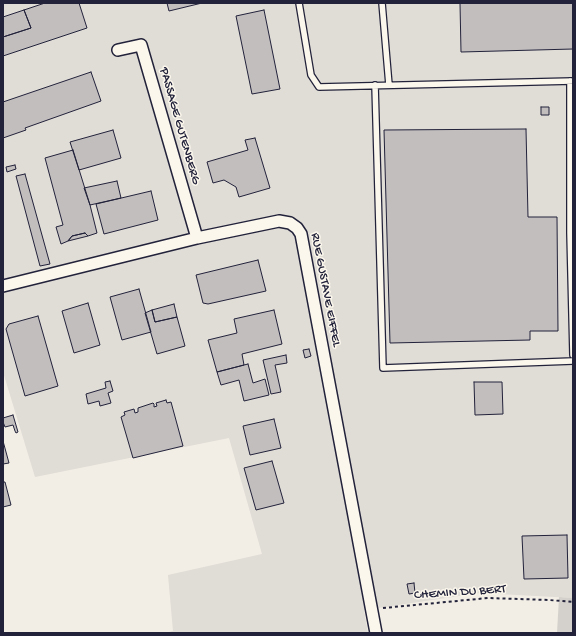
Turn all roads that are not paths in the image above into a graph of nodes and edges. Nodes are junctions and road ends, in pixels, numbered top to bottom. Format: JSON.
{"nodes":[{"id":1,"x":299,"y":3,"type":"edge"},
{"id":2,"x":382,"y":3,"type":"edge"},
{"id":3,"x":118,"y":50,"type":"dead end"},
{"id":4,"x":572,"y":81,"type":"edge"},
{"id":5,"x":375,"y":85,"type":"junction"},
{"id":6,"x":389,"y":85,"type":"junction"},
{"id":7,"x":197,"y":238,"type":"junction"},
{"id":8,"x":3,"y":286,"type":"edge"},
{"id":9,"x":572,"y":309,"type":"edge"},
{"id":10,"x":573,"y":355,"type":"edge"},
{"id":11,"x":573,"y":360,"type":"edge"},
{"id":12,"x":376,"y":633,"type":"edge"}],
"edges":[{"from":1,"to":5,"type":"lane"},
{"from":2,"to":6,"type":"lane"},
{"from":3,"to":7,"type":"street","name":"PASSAGE GUTENBERG"},
{"from":4,"to":6,"type":"lane"},
{"from":4,"to":9,"type":"lane"},
{"from":5,"to":6,"type":"lane"},
{"from":5,"to":11,"type":"lane"},
{"from":7,"to":8,"type":"street","name":"RUE GUSTAVE EIFFEL"},
{"from":7,"to":12,"type":"street","name":"RUE GUSTAVE EIFFEL"},
{"from":9,"to":10,"type":"lane"}]}
